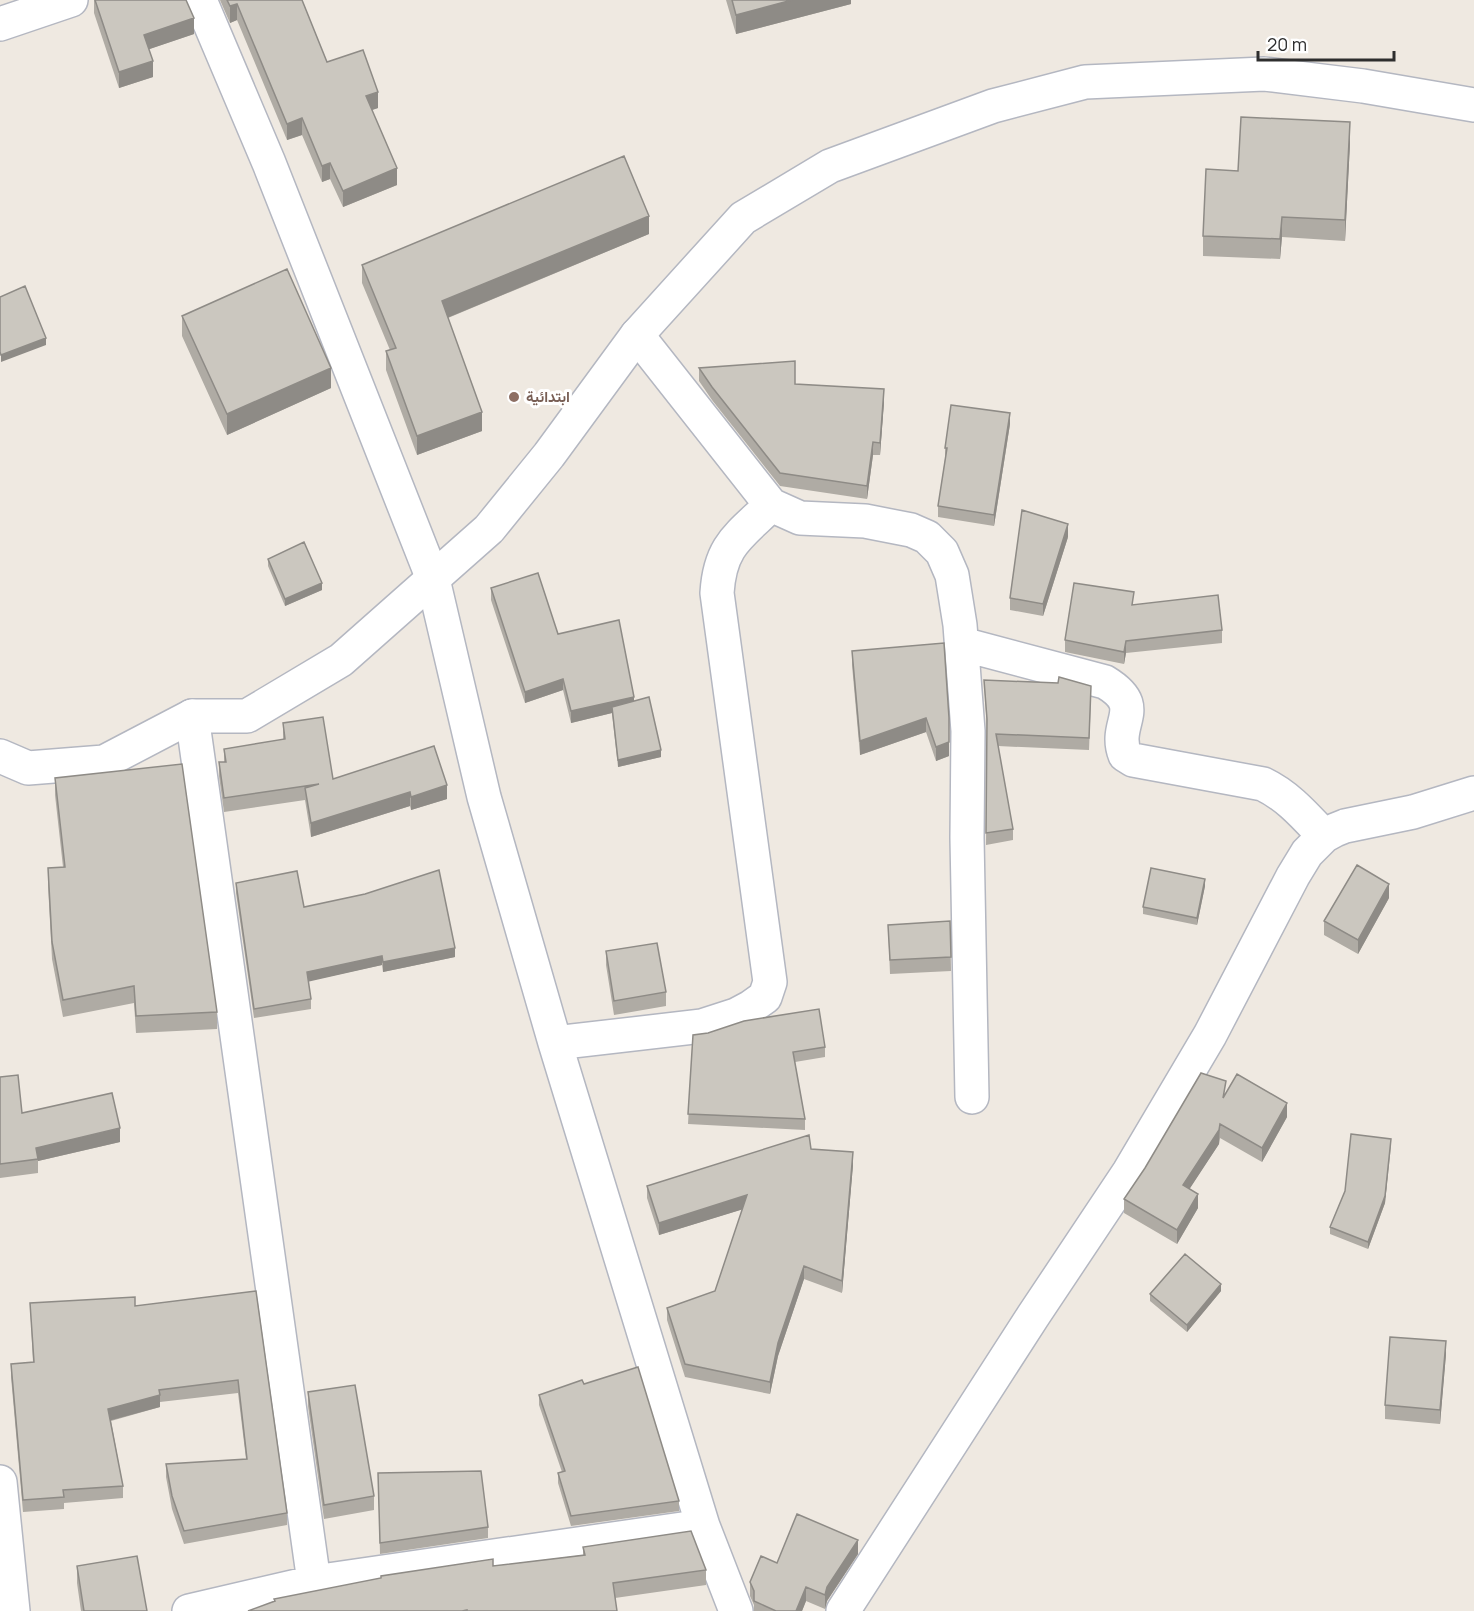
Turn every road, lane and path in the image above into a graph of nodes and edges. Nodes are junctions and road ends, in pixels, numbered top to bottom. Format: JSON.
{"nodes":[{"id":1,"x":71,"y":0,"type":"edge"},
{"id":2,"x":200,"y":0,"type":"edge"},
{"id":3,"x":0,"y":24,"type":"edge"},
{"id":4,"x":1474,"y":105,"type":"edge"},
{"id":5,"x":637,"y":335,"type":"junction"},
{"id":6,"x":771,"y":505,"type":"junction"},
{"id":7,"x":433,"y":579,"type":"junction"},
{"id":8,"x":962,"y":644,"type":"junction"},
{"id":9,"x":192,"y":716,"type":"junction"},
{"id":10,"x":0,"y":756,"type":"edge"},
{"id":11,"x":1474,"y":793,"type":"edge"},
{"id":12,"x":1324,"y":836,"type":"junction"},
{"id":13,"x":555,"y":1043,"type":"junction"},
{"id":14,"x":972,"y":1097,"type":"dead end"},
{"id":15,"x":0,"y":1482,"type":"edge"},
{"id":16,"x":703,"y":1526,"type":"junction"},
{"id":17,"x":314,"y":1582,"type":"junction"},
{"id":18,"x":13,"y":1611,"type":"edge"},
{"id":19,"x":189,"y":1611,"type":"edge"},
{"id":20,"x":736,"y":1611,"type":"edge"},
{"id":21,"x":843,"y":1611,"type":"edge"}],
"edges":[{"from":1,"to":3,"type":"street"},
{"from":2,"to":7,"type":"street"},
{"from":4,"to":5,"type":"street"},
{"from":5,"to":6,"type":"street"},
{"from":5,"to":7,"type":"street"},
{"from":6,"to":8,"type":"street"},
{"from":6,"to":13,"type":"street"},
{"from":7,"to":9,"type":"street"},
{"from":7,"to":13,"type":"street"},
{"from":8,"to":12,"type":"street"},
{"from":8,"to":14,"type":"street"},
{"from":9,"to":10,"type":"street"},
{"from":9,"to":17,"type":"street"},
{"from":11,"to":12,"type":"street"},
{"from":12,"to":21,"type":"street"},
{"from":13,"to":16,"type":"street"},
{"from":15,"to":18,"type":"street"},
{"from":16,"to":17,"type":"street"},
{"from":16,"to":20,"type":"street"},
{"from":17,"to":19,"type":"street"}]}
